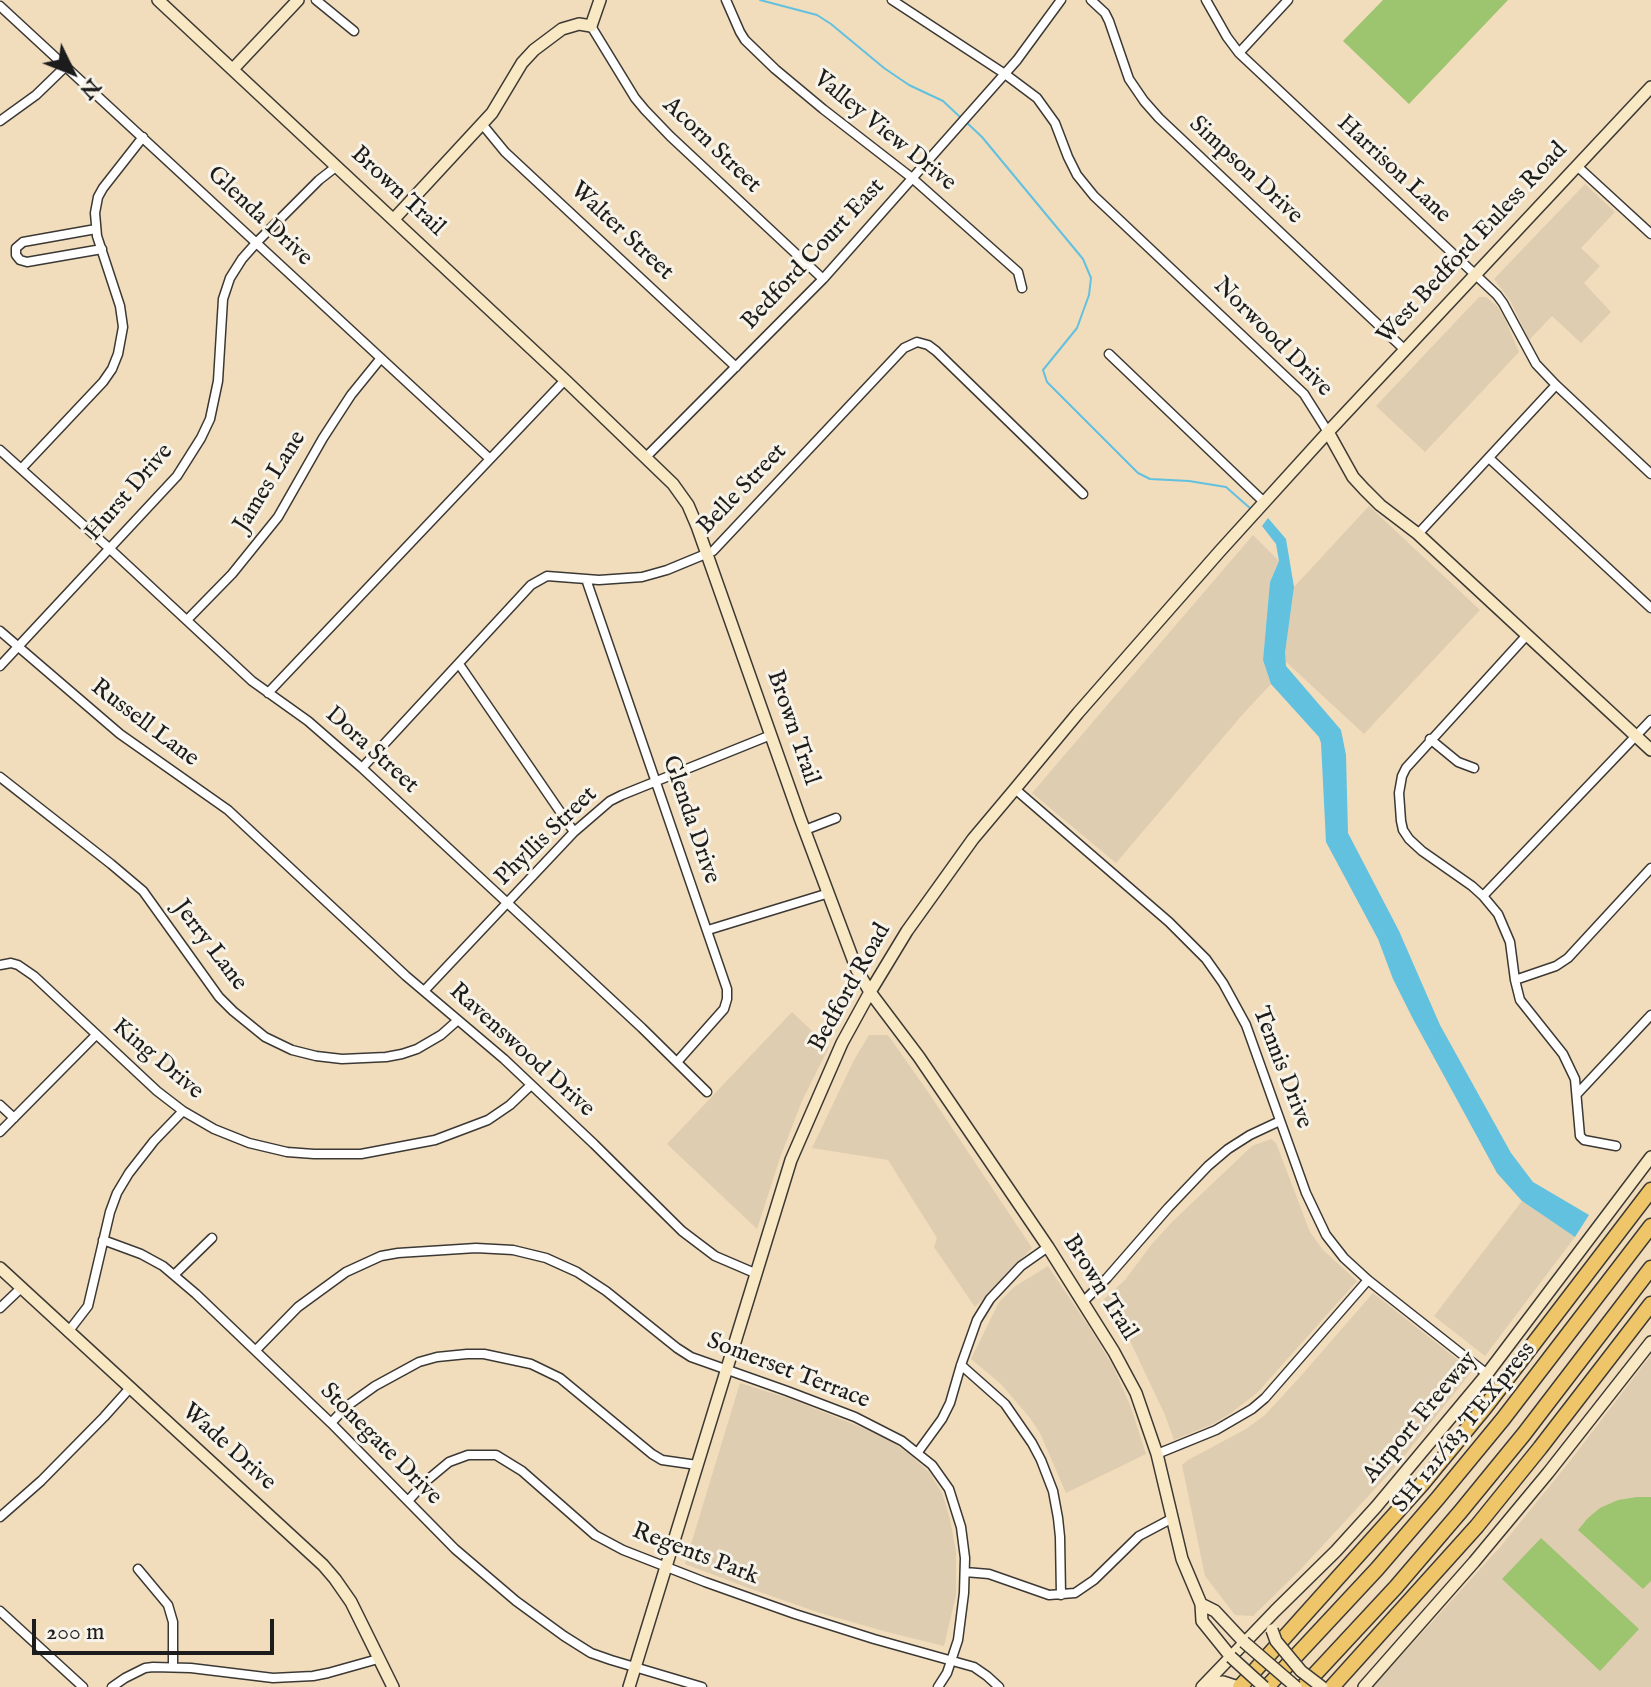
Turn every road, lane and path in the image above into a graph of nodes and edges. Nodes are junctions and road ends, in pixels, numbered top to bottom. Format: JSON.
{"nodes":[{"id":1,"x":158,"y":0,"type":"edge"},
{"id":2,"x":316,"y":0,"type":"edge"},
{"id":3,"x":600,"y":0,"type":"edge"},
{"id":4,"x":726,"y":0,"type":"edge"},
{"id":5,"x":892,"y":0,"type":"edge"},
{"id":6,"x":1061,"y":0,"type":"edge"},
{"id":7,"x":1091,"y":0,"type":"edge"},
{"id":8,"x":1206,"y":0,"type":"edge"},
{"id":9,"x":1288,"y":0,"type":"edge"},
{"id":10,"x":294,"y":4,"type":"edge"},
{"id":11,"x":0,"y":6,"type":"edge"},
{"id":12,"x":591,"y":26,"type":"junction"},
{"id":13,"x":354,"y":31,"type":"dead end"},
{"id":14,"x":1239,"y":53,"type":"junction"},
{"id":15,"x":66,"y":66,"type":"junction"},
{"id":16,"x":233,"y":69,"type":"junction"},
{"id":17,"x":1005,"y":74,"type":"junction"},
{"id":18,"x":1651,"y":87,"type":"edge"},
{"id":19,"x":0,"y":121,"type":"edge"},
{"id":20,"x":482,"y":124,"type":"junction"},
{"id":21,"x":143,"y":137,"type":"junction"},
{"id":22,"x":337,"y":166,"type":"junction"},
{"id":23,"x":1577,"y":166,"type":"junction"},
{"id":24,"x":912,"y":178,"type":"junction"},
{"id":25,"x":394,"y":219,"type":"junction"},
{"id":26,"x":96,"y":229,"type":"junction"},
{"id":27,"x":1651,"y":234,"type":"edge"},
{"id":28,"x":257,"y":242,"type":"junction"},
{"id":29,"x":102,"y":249,"type":"junction"},
{"id":30,"x":1476,"y":274,"type":"junction"},
{"id":31,"x":823,"y":279,"type":"junction"},
{"id":32,"x":1022,"y":288,"type":"dead end"},
{"id":33,"x":1405,"y":350,"type":"junction"},
{"id":34,"x":1109,"y":354,"type":"dead end"},
{"id":35,"x":381,"y":358,"type":"junction"},
{"id":36,"x":736,"y":367,"type":"junction"},
{"id":37,"x":565,"y":380,"type":"junction"},
{"id":38,"x":1556,"y":385,"type":"junction"},
{"id":39,"x":1328,"y":432,"type":"junction"},
{"id":40,"x":0,"y":450,"type":"edge"},
{"id":41,"x":646,"y":457,"type":"junction"},
{"id":42,"x":1489,"y":458,"type":"junction"},
{"id":43,"x":490,"y":459,"type":"junction"},
{"id":44,"x":21,"y":469,"type":"junction"},
{"id":45,"x":1651,"y":474,"type":"edge"},
{"id":46,"x":1083,"y":494,"type":"dead end"},
{"id":47,"x":1258,"y":509,"type":"junction"},
{"id":48,"x":1418,"y":534,"type":"junction"},
{"id":49,"x":110,"y":549,"type":"junction"},
{"id":50,"x":707,"y":554,"type":"junction"},
{"id":51,"x":586,"y":579,"type":"junction"},
{"id":52,"x":1651,"y":608,"type":"edge"},
{"id":53,"x":187,"y":620,"type":"junction"},
{"id":54,"x":0,"y":631,"type":"edge"},
{"id":55,"x":1527,"y":635,"type":"junction"},
{"id":56,"x":18,"y":647,"type":"junction"},
{"id":57,"x":459,"y":664,"type":"junction"},
{"id":58,"x":0,"y":666,"type":"edge"},
{"id":59,"x":268,"y":693,"type":"junction"},
{"id":60,"x":1651,"y":720,"type":"edge"},
{"id":61,"x":771,"y":735,"type":"junction"},
{"id":62,"x":1636,"y":736,"type":"junction"},
{"id":63,"x":1430,"y":739,"type":"junction"},
{"id":64,"x":1651,"y":750,"type":"edge"},
{"id":65,"x":362,"y":768,"type":"junction"},
{"id":66,"x":1474,"y":768,"type":"dead end"},
{"id":67,"x":0,"y":777,"type":"edge"},
{"id":68,"x":655,"y":781,"type":"junction"},
{"id":69,"x":1015,"y":789,"type":"junction"},
{"id":70,"x":836,"y":818,"type":"dead end"},
{"id":71,"x":805,"y":830,"type":"junction"},
{"id":72,"x":574,"y":832,"type":"junction"},
{"id":73,"x":268,"y":845,"type":"joint"},
{"id":74,"x":1651,"y":868,"type":"edge"},
{"id":75,"x":829,"y":893,"type":"junction"},
{"id":76,"x":1483,"y":896,"type":"junction"},
{"id":77,"x":507,"y":904,"type":"junction"},
{"id":78,"x":708,"y":930,"type":"junction"},
{"id":79,"x":0,"y":965,"type":"edge"},
{"id":80,"x":1515,"y":980,"type":"junction"},
{"id":81,"x":424,"y":991,"type":"junction"},
{"id":82,"x":870,"y":992,"type":"junction"},
{"id":83,"x":1651,"y":1015,"type":"edge"},
{"id":84,"x":458,"y":1020,"type":"junction"},
{"id":85,"x":96,"y":1035,"type":"junction"},
{"id":86,"x":677,"y":1062,"type":"junction"},
{"id":87,"x":531,"y":1085,"type":"junction"},
{"id":88,"x":707,"y":1092,"type":"dead end"},
{"id":89,"x":1577,"y":1094,"type":"junction"},
{"id":90,"x":0,"y":1105,"type":"edge"},
{"id":91,"x":183,"y":1111,"type":"junction"},
{"id":92,"x":14,"y":1118,"type":"junction"},
{"id":93,"x":1280,"y":1121,"type":"junction"},
{"id":94,"x":0,"y":1132,"type":"edge"},
{"id":95,"x":1616,"y":1146,"type":"dead end"},
{"id":96,"x":1651,"y":1157,"type":"edge"},
{"id":97,"x":1651,"y":1190,"type":"edge"},
{"id":98,"x":1651,"y":1226,"type":"edge"},
{"id":99,"x":212,"y":1238,"type":"dead end"},
{"id":100,"x":103,"y":1240,"type":"junction"},
{"id":101,"x":1048,"y":1247,"type":"junction"},
{"id":102,"x":0,"y":1268,"type":"edge"},
{"id":103,"x":1651,"y":1268,"type":"edge"},
{"id":104,"x":757,"y":1274,"type":"junction"},
{"id":105,"x":174,"y":1275,"type":"junction"},
{"id":106,"x":1368,"y":1280,"type":"junction"},
{"id":107,"x":21,"y":1288,"type":"junction"},
{"id":108,"x":1083,"y":1302,"type":"junction"},
{"id":109,"x":1651,"y":1304,"type":"edge"},
{"id":110,"x":0,"y":1308,"type":"edge"},
{"id":111,"x":68,"y":1332,"type":"junction"},
{"id":112,"x":1651,"y":1342,"type":"edge"},
{"id":113,"x":256,"y":1350,"type":"junction"},
{"id":114,"x":961,"y":1365,"type":"junction"},
{"id":115,"x":726,"y":1369,"type":"junction"},
{"id":116,"x":1487,"y":1374,"type":"junction"},
{"id":117,"x":130,"y":1388,"type":"junction"},
{"id":118,"x":331,"y":1423,"type":"junction"},
{"id":119,"x":918,"y":1452,"type":"junction"},
{"id":120,"x":1157,"y":1454,"type":"junction"},
{"id":121,"x":697,"y":1465,"type":"junction"},
{"id":122,"x":408,"y":1501,"type":"junction"},
{"id":123,"x":0,"y":1517,"type":"edge"},
{"id":124,"x":1171,"y":1519,"type":"junction"},
{"id":125,"x":666,"y":1567,"type":"junction"},
{"id":126,"x":138,"y":1569,"type":"dead end"},
{"id":127,"x":965,"y":1572,"type":"junction"},
{"id":128,"x":1061,"y":1595,"type":"junction"},
{"id":129,"x":1201,"y":1604,"type":"junction"},
{"id":130,"x":0,"y":1611,"type":"edge"},
{"id":131,"x":1275,"y":1611,"type":"junction"},
{"id":132,"x":1244,"y":1642,"type":"junction"},
{"id":133,"x":1231,"y":1657,"type":"junction"},
{"id":134,"x":378,"y":1659,"type":"junction"},
{"id":135,"x":952,"y":1660,"type":"junction"},
{"id":136,"x":173,"y":1667,"type":"junction"},
{"id":137,"x":635,"y":1667,"type":"junction"},
{"id":138,"x":1204,"y":1686,"type":"edge"},
{"id":139,"x":83,"y":1687,"type":"edge"},
{"id":140,"x":112,"y":1687,"type":"edge"},
{"id":141,"x":393,"y":1687,"type":"edge"},
{"id":142,"x":629,"y":1687,"type":"edge"},
{"id":143,"x":702,"y":1687,"type":"edge"},
{"id":144,"x":938,"y":1687,"type":"edge"},
{"id":145,"x":999,"y":1687,"type":"edge"},
{"id":146,"x":1239,"y":1687,"type":"edge"},
{"id":147,"x":1266,"y":1687,"type":"edge"},
{"id":148,"x":1296,"y":1687,"type":"edge"},
{"id":149,"x":1303,"y":1687,"type":"edge"},
{"id":150,"x":1322,"y":1687,"type":"edge"},
{"id":151,"x":1332,"y":1687,"type":"edge"},
{"id":152,"x":1364,"y":1687,"type":"edge"}],
"edges":[{"from":1,"to":16,"type":"street","name":"Brown Trail"},
{"from":2,"to":13,"type":"street"},
{"from":3,"to":12,"type":"street"},
{"from":4,"to":24,"type":"street","name":"Valley View Drive"},
{"from":5,"to":17,"type":"street","name":"Norwood Drive"},
{"from":6,"to":17,"type":"street","name":"Bedford Court East"},
{"from":7,"to":33,"type":"street","name":"Simpson Drive"},
{"from":8,"to":14,"type":"street","name":"Harrison Lane"},
{"from":9,"to":14,"type":"street"},
{"from":10,"to":16,"type":"street"},
{"from":11,"to":15,"type":"street","name":"Glenda Drive"},
{"from":12,"to":20,"type":"street"},
{"from":12,"to":31,"type":"street","name":"Acorn Street"},
{"from":14,"to":30,"type":"street","name":"Harrison Lane"},
{"from":15,"to":19,"type":"street"},
{"from":15,"to":21,"type":"street","name":"Glenda Drive"},
{"from":16,"to":22,"type":"street","name":"Brown Trail"},
{"from":17,"to":24,"type":"street","name":"Bedford Court East"},
{"from":17,"to":39,"type":"street","name":"Norwood Drive"},
{"from":18,"to":23,"type":"street","name":"West Bedford Euless Road"},
{"from":20,"to":25,"type":"street"},
{"from":20,"to":36,"type":"street","name":"Walter Street"},
{"from":21,"to":26,"type":"street"},
{"from":21,"to":28,"type":"street","name":"Glenda Drive"},
{"from":22,"to":25,"type":"street","name":"Brown Trail"},
{"from":22,"to":28,"type":"street","name":"Hurst Drive"},
{"from":23,"to":27,"type":"street"},
{"from":23,"to":30,"type":"street","name":"West Bedford Euless Road"},
{"from":24,"to":31,"type":"street","name":"Bedford Court East"},
{"from":24,"to":32,"type":"street","name":"Valley View Drive"},
{"from":25,"to":37,"type":"street","name":"Brown Trail"},
{"from":26,"to":29,"type":"street"},
{"from":26,"to":29,"type":"street"},
{"from":28,"to":35,"type":"street","name":"Glenda Drive"},
{"from":28,"to":49,"type":"street","name":"Hurst Drive"},
{"from":29,"to":44,"type":"street"},
{"from":30,"to":33,"type":"street","name":"West Bedford Euless Road"},
{"from":30,"to":38,"type":"street","name":"Harrison Lane"},
{"from":31,"to":36,"type":"street","name":"Bedford Court East"},
{"from":33,"to":39,"type":"street","name":"West Bedford Euless Road"},
{"from":34,"to":47,"type":"street"},
{"from":35,"to":43,"type":"street","name":"Glenda Drive"},
{"from":35,"to":53,"type":"street","name":"James Lane"},
{"from":36,"to":41,"type":"street","name":"Bedford Court East"},
{"from":37,"to":41,"type":"street","name":"Brown Trail"},
{"from":37,"to":43,"type":"street"},
{"from":38,"to":42,"type":"street"},
{"from":38,"to":45,"type":"street","name":"Harrison Lane"},
{"from":39,"to":47,"type":"street","name":"Bedford Road"},
{"from":39,"to":48,"type":"street","name":"Norwood Drive"},
{"from":40,"to":44,"type":"street","name":"Dora Street"},
{"from":41,"to":50,"type":"street","name":"Brown Trail"},
{"from":42,"to":48,"type":"street"},
{"from":42,"to":52,"type":"street"},
{"from":43,"to":59,"type":"street"},
{"from":44,"to":49,"type":"street","name":"Dora Street"},
{"from":46,"to":50,"type":"street","name":"Belle Street"},
{"from":47,"to":69,"type":"street","name":"Bedford Road"},
{"from":48,"to":55,"type":"street","name":"Norwood Drive"},
{"from":49,"to":53,"type":"street","name":"Dora Street"},
{"from":49,"to":56,"type":"street","name":"Hurst Drive"},
{"from":50,"to":51,"type":"street","name":"Belle Street"},
{"from":50,"to":61,"type":"street","name":"Brown Trail"},
{"from":51,"to":57,"type":"street","name":"Belle Street"},
{"from":51,"to":68,"type":"street","name":"Glenda Drive"},
{"from":53,"to":59,"type":"street","name":"Dora Street"},
{"from":54,"to":56,"type":"street","name":"Russell Lane"},
{"from":55,"to":62,"type":"street","name":"Norwood Drive"},
{"from":55,"to":63,"type":"street"},
{"from":56,"to":58,"type":"street","name":"Hurst Drive"},
{"from":56,"to":73,"type":"street","name":"Russell Lane"},
{"from":57,"to":65,"type":"street","name":"Belle Street"},
{"from":57,"to":72,"type":"street"},
{"from":59,"to":65,"type":"street","name":"Dora Street"},
{"from":60,"to":62,"type":"street"},
{"from":61,"to":68,"type":"street","name":"Phyllis Street"},
{"from":61,"to":71,"type":"street","name":"Brown Trail"},
{"from":62,"to":64,"type":"street","name":"Norwood Drive"},
{"from":62,"to":76,"type":"street"},
{"from":63,"to":66,"type":"street"},
{"from":63,"to":76,"type":"street"},
{"from":65,"to":77,"type":"street","name":"Dora Street"},
{"from":67,"to":84,"type":"street","name":"Jerry Lane"},
{"from":68,"to":72,"type":"street","name":"Phyllis Street"},
{"from":68,"to":78,"type":"street","name":"Glenda Drive"},
{"from":69,"to":82,"type":"street","name":"Bedford Road"},
{"from":69,"to":93,"type":"street","name":"Tennis Drive"},
{"from":70,"to":71,"type":"street"},
{"from":71,"to":75,"type":"street","name":"Brown Trail"},
{"from":72,"to":77,"type":"street","name":"Phyllis Street"},
{"from":73,"to":81,"type":"street","name":"Ravenswood Drive"},
{"from":74,"to":80,"type":"street"},
{"from":75,"to":78,"type":"street"},
{"from":75,"to":82,"type":"street","name":"Brown Trail"},
{"from":76,"to":80,"type":"street"},
{"from":77,"to":81,"type":"street","name":"Phyllis Street"},
{"from":77,"to":86,"type":"street","name":"Dora Street"},
{"from":78,"to":86,"type":"street","name":"Glenda Drive"},
{"from":79,"to":85,"type":"street","name":"King Drive"},
{"from":80,"to":89,"type":"street"},
{"from":81,"to":84,"type":"street","name":"Ravenswood Drive"},
{"from":82,"to":101,"type":"street","name":"Brown Trail"},
{"from":82,"to":104,"type":"street","name":"Bedford Road"},
{"from":83,"to":89,"type":"street"},
{"from":84,"to":87,"type":"street","name":"Ravenswood Drive"},
{"from":85,"to":91,"type":"street","name":"King Drive"},
{"from":85,"to":92,"type":"street"},
{"from":86,"to":88,"type":"street","name":"Dora Street"},
{"from":87,"to":91,"type":"street","name":"King Drive"},
{"from":87,"to":104,"type":"street","name":"Ravenswood Drive"},
{"from":89,"to":95,"type":"street"},
{"from":90,"to":92,"type":"street"},
{"from":91,"to":100,"type":"street"},
{"from":92,"to":94,"type":"street"},
{"from":93,"to":106,"type":"street","name":"Tennis Drive"},
{"from":93,"to":108,"type":"street"},
{"from":96,"to":116,"type":"street","name":"Airport Freeway"},
{"from":97,"to":146,"type":"highway","name":"Airport Freeway"},
{"from":98,"to":147,"type":"highway","name":"SH 121/183 TEXpress"},
{"from":99,"to":105,"type":"street"},
{"from":100,"to":105,"type":"street","name":"Stonegate Drive"},
{"from":100,"to":111,"type":"street"},
{"from":101,"to":108,"type":"street","name":"Brown Trail"},
{"from":101,"to":114,"type":"street"},
{"from":102,"to":107,"type":"street","name":"Wade Drive"},
{"from":103,"to":149,"type":"highway","name":"SH 121/183 TEXpress"},
{"from":104,"to":115,"type":"street","name":"Bedford Road"},
{"from":105,"to":113,"type":"street","name":"Stonegate Drive"},
{"from":106,"to":116,"type":"street","name":"Tennis Drive"},
{"from":106,"to":120,"type":"street"},
{"from":107,"to":110,"type":"street"},
{"from":107,"to":111,"type":"street","name":"Wade Drive"},
{"from":108,"to":120,"type":"street","name":"Brown Trail"},
{"from":109,"to":151,"type":"highway"},
{"from":111,"to":117,"type":"street","name":"Wade Drive"},
{"from":112,"to":152,"type":"street"},
{"from":113,"to":115,"type":"street","name":"Somerset Terrace"},
{"from":113,"to":118,"type":"street","name":"Stonegate Drive"},
{"from":114,"to":119,"type":"street"},
{"from":114,"to":128,"type":"street"},
{"from":115,"to":119,"type":"street","name":"Somerset Terrace"},
{"from":115,"to":121,"type":"street","name":"Bedford Road"},
{"from":116,"to":131,"type":"street","name":"Airport Freeway"},
{"from":117,"to":123,"type":"street"},
{"from":117,"to":134,"type":"street","name":"Wade Drive"},
{"from":118,"to":121,"type":"street"},
{"from":118,"to":122,"type":"street","name":"Stonegate Drive"},
{"from":119,"to":127,"type":"street","name":"Somerset Terrace"},
{"from":120,"to":124,"type":"street","name":"Brown Trail"},
{"from":121,"to":125,"type":"street","name":"Bedford Road"},
{"from":122,"to":125,"type":"street","name":"Regents Park"},
{"from":122,"to":137,"type":"street","name":"Stonegate Drive"},
{"from":124,"to":128,"type":"street"},
{"from":124,"to":129,"type":"street","name":"Brown Trail"},
{"from":125,"to":135,"type":"street","name":"Regents Park"},
{"from":125,"to":137,"type":"street","name":"Bedford Road"},
{"from":126,"to":136,"type":"street"},
{"from":127,"to":128,"type":"street"},
{"from":127,"to":135,"type":"street","name":"Somerset Terrace"},
{"from":129,"to":132,"type":"street","name":"Brown Trail"},
{"from":129,"to":133,"type":"street","name":"Brown Trail"},
{"from":130,"to":139,"type":"street"},
{"from":131,"to":132,"type":"street","name":"Airport Freeway"},
{"from":131,"to":150,"type":"street","bridge":true},
{"from":132,"to":133,"type":"street","name":"Airport Freeway"},
{"from":132,"to":148,"type":"street","name":"Brown Trail","bridge":true},
{"from":133,"to":138,"type":"street","name":"Airport Freeway"},
{"from":133,"to":147,"type":"street","name":"Brown Trail","bridge":true},
{"from":134,"to":136,"type":"street"},
{"from":134,"to":141,"type":"street","name":"Wade Drive"},
{"from":135,"to":144,"type":"street","name":"Somerset Terrace"},
{"from":135,"to":145,"type":"street","name":"Regents Park"},
{"from":136,"to":140,"type":"street"},
{"from":137,"to":142,"type":"street","name":"Bedford Road"},
{"from":137,"to":143,"type":"street","name":"Stonegate Drive"},
{"from":138,"to":146,"type":"street"}]}
